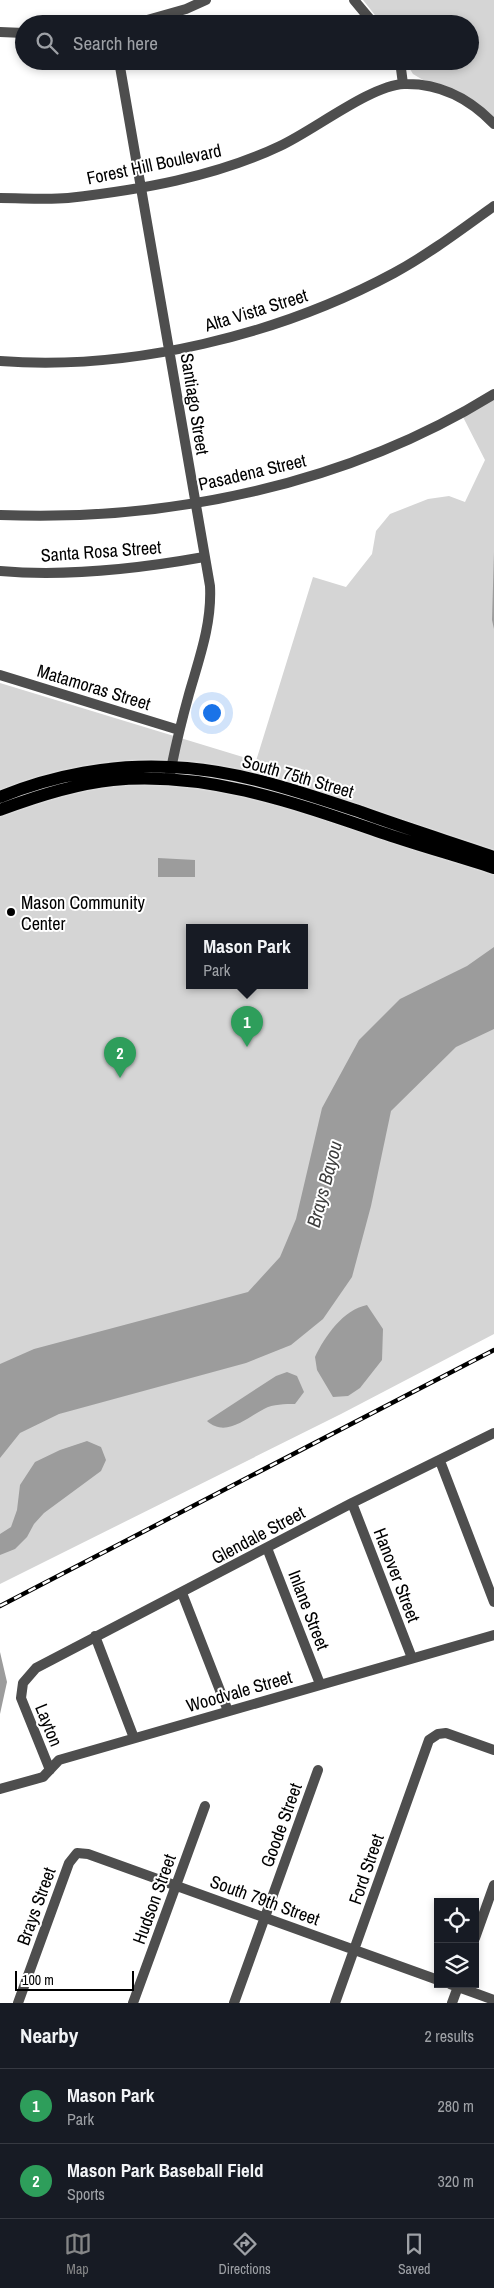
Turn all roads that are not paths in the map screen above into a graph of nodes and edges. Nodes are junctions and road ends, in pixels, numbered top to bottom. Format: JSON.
{"nodes":[{"id":1,"x":206,"y":0,"type":"edge"},
{"id":2,"x":354,"y":0,"type":"edge"},
{"id":3,"x":165,"y":15,"type":"edge"},
{"id":4,"x":366,"y":15,"type":"edge"},
{"id":5,"x":0,"y":32,"type":"edge"},
{"id":6,"x":15,"y":33,"type":"edge"},
{"id":7,"x":120,"y":70,"type":"edge"},
{"id":8,"x":402,"y":70,"type":"edge"},
{"id":9,"x":404,"y":84,"type":"junction"},
{"id":10,"x":494,"y":124,"type":"edge"},
{"id":11,"x":140,"y":187,"type":"junction"},
{"id":12,"x":0,"y":198,"type":"edge"},
{"id":13,"x":494,"y":206,"type":"edge"},
{"id":14,"x":170,"y":350,"type":"junction"},
{"id":15,"x":0,"y":361,"type":"edge"},
{"id":16,"x":494,"y":394,"type":"edge"},
{"id":17,"x":195,"y":502,"type":"junction"},
{"id":18,"x":0,"y":515,"type":"edge"},
{"id":19,"x":204,"y":557,"type":"junction"},
{"id":20,"x":0,"y":571,"type":"edge"},
{"id":21,"x":0,"y":675,"type":"edge"},
{"id":22,"x":179,"y":730,"type":"junction"},
{"id":23,"x":172,"y":767,"type":"junction"},
{"id":24,"x":169,"y":780,"type":"junction"},
{"id":25,"x":27,"y":786,"type":"junction"},
{"id":26,"x":0,"y":796,"type":"edge"},
{"id":27,"x":31,"y":798,"type":"junction"},
{"id":28,"x":0,"y":810,"type":"edge"},
{"id":29,"x":494,"y":857,"type":"edge"},
{"id":30,"x":494,"y":868,"type":"edge"},
{"id":31,"x":494,"y":1434,"type":"edge"},
{"id":32,"x":440,"y":1461,"type":"junction"},
{"id":33,"x":352,"y":1503,"type":"junction"},
{"id":34,"x":267,"y":1548,"type":"junction"},
{"id":35,"x":182,"y":1593,"type":"junction"},
{"id":36,"x":494,"y":1602,"type":"edge"},
{"id":37,"x":494,"y":1634,"type":"edge"},
{"id":38,"x":95,"y":1636,"type":"junction"},
{"id":39,"x":412,"y":1658,"type":"junction"},
{"id":40,"x":38,"y":1667,"type":"joint"},
{"id":41,"x":320,"y":1684,"type":"junction"},
{"id":42,"x":228,"y":1711,"type":"junction"},
{"id":43,"x":134,"y":1738,"type":"junction"},
{"id":44,"x":494,"y":1750,"type":"edge"},
{"id":45,"x":50,"y":1770,"type":"junction"},
{"id":46,"x":318,"y":1770,"type":"dead end"},
{"id":47,"x":0,"y":1789,"type":"edge"},
{"id":48,"x":205,"y":1806,"type":"dead end"},
{"id":49,"x":80,"y":1854,"type":"joint"},
{"id":50,"x":494,"y":1885,"type":"edge"},
{"id":51,"x":177,"y":1886,"type":"junction"},
{"id":52,"x":265,"y":1918,"type":"junction"},
{"id":53,"x":479,"y":1927,"type":"edge"},
{"id":54,"x":355,"y":1950,"type":"junction"},
{"id":55,"x":434,"y":1979,"type":"edge"},
{"id":56,"x":455,"y":1988,"type":"edge"},
{"id":57,"x":464,"y":1988,"type":"edge"},
{"id":58,"x":494,"y":2000,"type":"edge"},
{"id":59,"x":18,"y":2003,"type":"edge"},
{"id":60,"x":133,"y":2003,"type":"edge"},
{"id":61,"x":234,"y":2003,"type":"edge"},
{"id":62,"x":335,"y":2003,"type":"edge"},
{"id":63,"x":452,"y":2003,"type":"edge"}],
"edges":[{"from":1,"to":3,"type":"street"},
{"from":2,"to":4,"type":"street"},
{"from":5,"to":6,"type":"street"},
{"from":7,"to":11,"type":"street","name":"Santiago Street"},
{"from":8,"to":9,"type":"street"},
{"from":9,"to":10,"type":"street","name":"Forest Hill Boulevard"},
{"from":9,"to":11,"type":"street","name":"Forest Hill Boulevard"},
{"from":11,"to":12,"type":"street","name":"Forest Hill Boulevard"},
{"from":11,"to":14,"type":"street","name":"Santiago Street"},
{"from":13,"to":14,"type":"street","name":"Alta Vista Street"},
{"from":14,"to":15,"type":"street","name":"Alta Vista Street"},
{"from":14,"to":17,"type":"street","name":"Santiago Street"},
{"from":16,"to":17,"type":"street","name":"Pasadena Street"},
{"from":17,"to":18,"type":"street","name":"Pasadena Street"},
{"from":17,"to":19,"type":"street","name":"Santiago Street"},
{"from":19,"to":20,"type":"street","name":"Santa Rosa Street"},
{"from":19,"to":22,"type":"street","name":"Santiago Street"},
{"from":21,"to":22,"type":"street","name":"Matamoras Street"},
{"from":22,"to":23,"type":"street","name":"Santiago Street"},
{"from":23,"to":24,"type":"street","name":"Santiago Street"},
{"from":23,"to":25,"type":"main road","name":"South 75th Street"},
{"from":23,"to":29,"type":"main road","name":"South 75th Street"},
{"from":24,"to":27,"type":"main road","name":"South 75th Street"},
{"from":24,"to":30,"type":"main road","name":"South 75th Street"},
{"from":25,"to":26,"type":"main road","name":"South 75th Street"},
{"from":25,"to":27,"type":"main road"},
{"from":27,"to":28,"type":"main road","name":"South 75th Street"},
{"from":31,"to":32,"type":"street","name":"Glendale Street"},
{"from":32,"to":33,"type":"street","name":"Glendale Street"},
{"from":32,"to":36,"type":"street"},
{"from":33,"to":34,"type":"street","name":"Glendale Street"},
{"from":33,"to":39,"type":"street","name":"Hanover Street"},
{"from":34,"to":35,"type":"street","name":"Glendale Street"},
{"from":34,"to":41,"type":"street","name":"Inlane Street"},
{"from":35,"to":38,"type":"street","name":"Glendale Street"},
{"from":35,"to":42,"type":"street"},
{"from":37,"to":39,"type":"street","name":"Woodvale Street"},
{"from":38,"to":40,"type":"street","name":"Glendale Street"},
{"from":38,"to":43,"type":"street"},
{"from":39,"to":41,"type":"street","name":"Woodvale Street"},
{"from":40,"to":45,"type":"street","name":"Layton"},
{"from":41,"to":42,"type":"street","name":"Woodvale Street"},
{"from":42,"to":43,"type":"street","name":"Woodvale Street"},
{"from":43,"to":45,"type":"street","name":"Woodvale Street"},
{"from":44,"to":54,"type":"street","name":"Ford Street"},
{"from":45,"to":47,"type":"street","name":"Woodvale Street"},
{"from":46,"to":52,"type":"street","name":"Goode Street"},
{"from":48,"to":51,"type":"street","name":"Hudson Street"},
{"from":49,"to":51,"type":"street","name":"South 79th Street"},
{"from":49,"to":59,"type":"street","name":"Brays Street"},
{"from":50,"to":53,"type":"street"},
{"from":51,"to":52,"type":"street","name":"South 79th Street"},
{"from":51,"to":60,"type":"street","name":"Hudson Street"},
{"from":52,"to":54,"type":"street","name":"South 79th Street"},
{"from":52,"to":61,"type":"street","name":"Goode Street"},
{"from":54,"to":55,"type":"street","name":"South 79th Street"},
{"from":54,"to":62,"type":"street","name":"Ford Street"},
{"from":56,"to":63,"type":"street"},
{"from":57,"to":58,"type":"street"}]}
